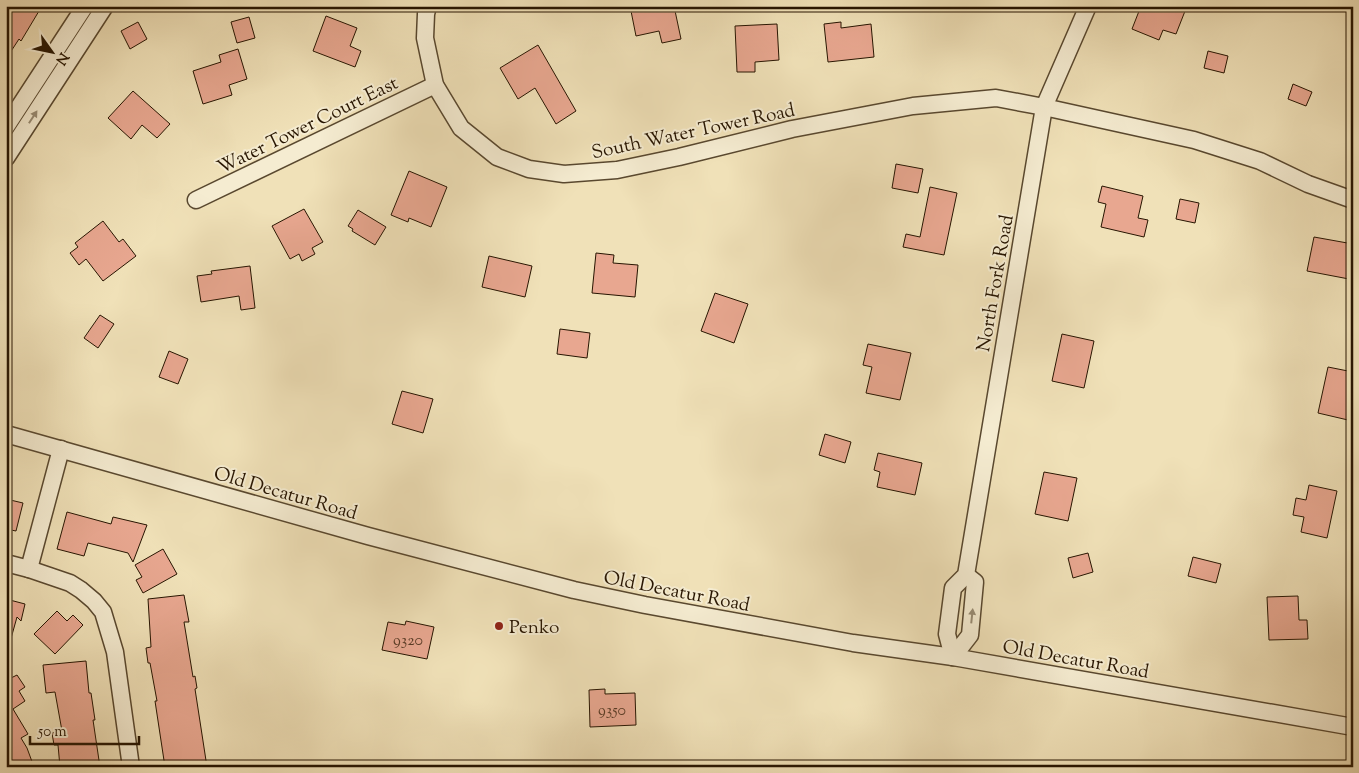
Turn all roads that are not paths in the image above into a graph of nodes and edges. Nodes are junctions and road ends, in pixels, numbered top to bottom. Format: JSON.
{"nodes":[{"id":1,"x":85,"y":6,"type":"edge"},
{"id":2,"x":105,"y":6,"type":"edge"},
{"id":3,"x":428,"y":6,"type":"edge"},
{"id":4,"x":1088,"y":6,"type":"edge"},
{"id":5,"x":436,"y":84,"type":"junction"},
{"id":6,"x":1044,"y":107,"type":"junction"},
{"id":7,"x":6,"y":127,"type":"edge"},
{"id":8,"x":6,"y":158,"type":"edge"},
{"id":9,"x":196,"y":200,"type":"dead end"},
{"id":10,"x":1353,"y":200,"type":"edge"},
{"id":11,"x":6,"y":434,"type":"edge"},
{"id":12,"x":62,"y":449,"type":"junction"},
{"id":13,"x":6,"y":563,"type":"edge"},
{"id":14,"x":30,"y":569,"type":"junction"},
{"id":15,"x":966,"y":575,"type":"junction"},
{"id":16,"x":953,"y":657,"type":"junction"},
{"id":17,"x":1353,"y":727,"type":"edge"},
{"id":18,"x":131,"y":767,"type":"edge"}],
"edges":[{"from":1,"to":7,"type":"street"},
{"from":8,"to":2,"type":"street","one_way":true},
{"from":3,"to":5,"type":"street","name":"South Water Tower Road"},
{"from":4,"to":6,"type":"street","name":"North Fork Road"},
{"from":5,"to":6,"type":"street","name":"South Water Tower Road"},
{"from":5,"to":9,"type":"street","name":"Water Tower Court East"},
{"from":6,"to":10,"type":"street","name":"South Water Tower Road"},
{"from":6,"to":15,"type":"street","name":"North Fork Road"},
{"from":11,"to":12,"type":"street","name":"Old Decatur Road"},
{"from":12,"to":14,"type":"street"},
{"from":12,"to":16,"type":"street","name":"Old Decatur Road"},
{"from":13,"to":14,"type":"street"},
{"from":14,"to":18,"type":"street"},
{"from":15,"to":16,"type":"street","name":"North Fork Road"},
{"from":16,"to":15,"type":"street","one_way":true},
{"from":16,"to":17,"type":"street","name":"Old Decatur Road"}]}
